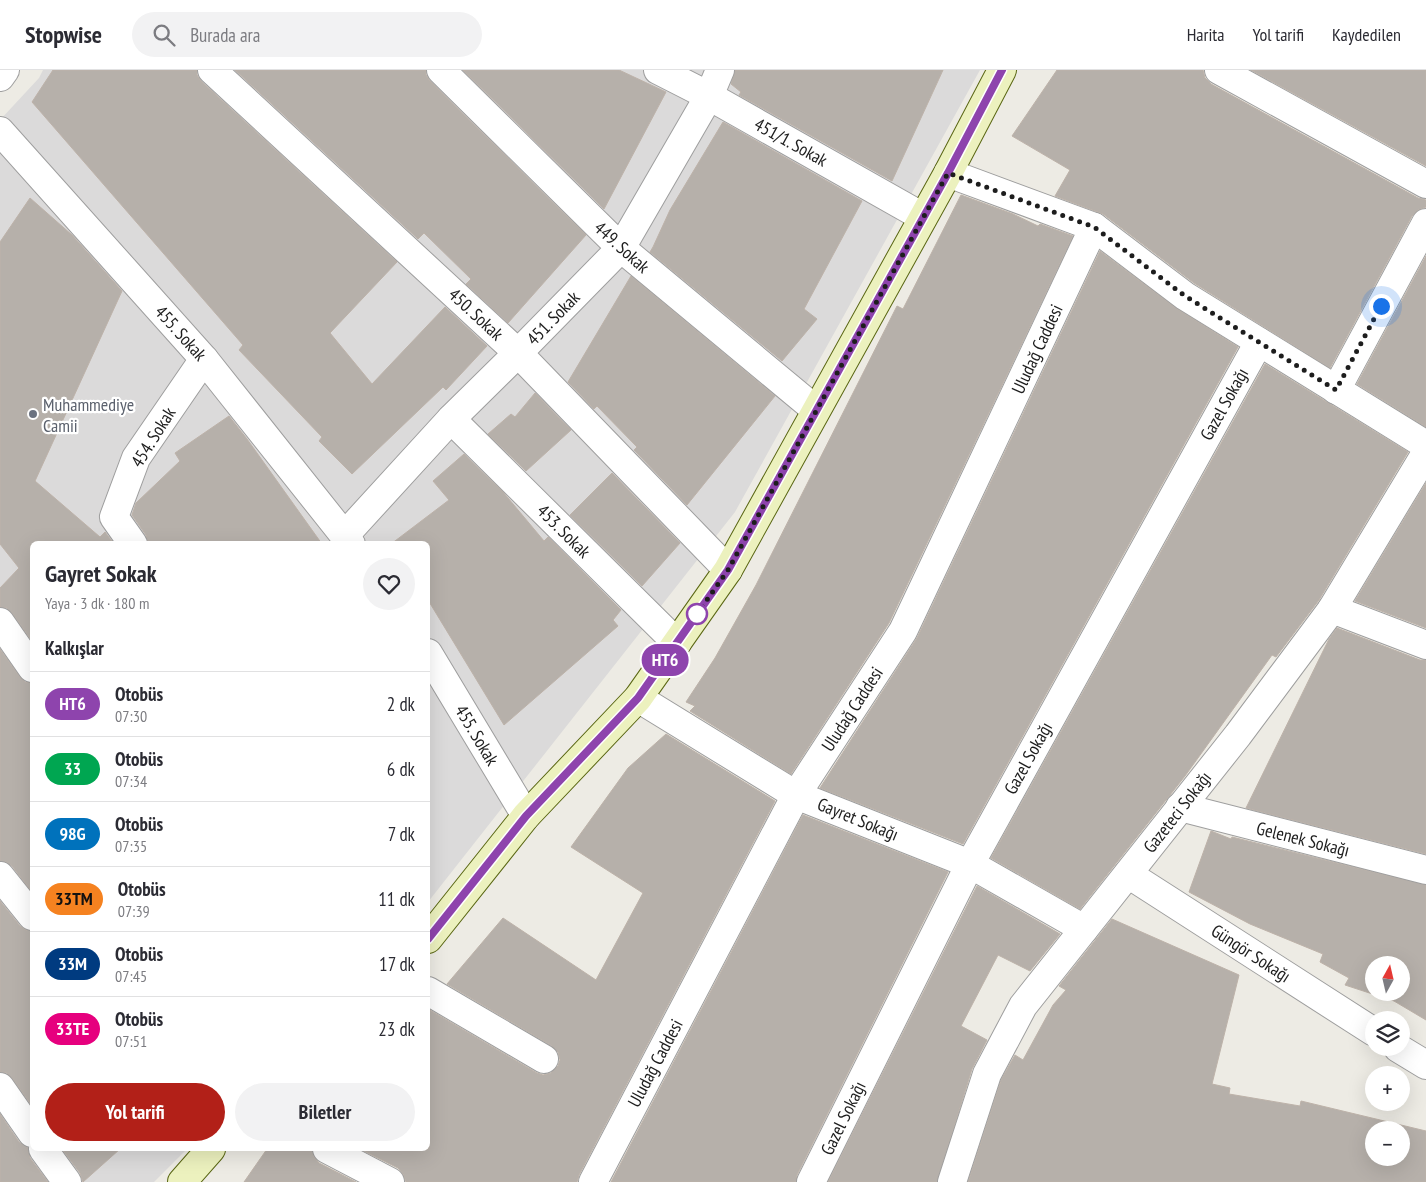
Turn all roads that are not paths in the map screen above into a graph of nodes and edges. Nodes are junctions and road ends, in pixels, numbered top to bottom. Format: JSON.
{"nodes":[{"id":1,"x":5,"y":70,"type":"edge"},
{"id":2,"x":212,"y":70,"type":"edge"},
{"id":3,"x":441,"y":70,"type":"edge"},
{"id":4,"x":658,"y":70,"type":"edge"},
{"id":5,"x":720,"y":70,"type":"edge"},
{"id":6,"x":1002,"y":70,"type":"edge"},
{"id":7,"x":1219,"y":70,"type":"edge"},
{"id":8,"x":0,"y":77,"type":"edge"},
{"id":9,"x":709,"y":96,"type":"junction"},
{"id":10,"x":0,"y":131,"type":"edge"},
{"id":11,"x":948,"y":173,"type":"junction"},
{"id":12,"x":1426,"y":184,"type":"edge"},
{"id":13,"x":923,"y":217,"type":"junction"},
{"id":14,"x":1426,"y":223,"type":"edge"},
{"id":15,"x":1094,"y":227,"type":"junction"},
{"id":16,"x":621,"y":248,"type":"junction"},
{"id":17,"x":1259,"y":342,"type":"junction"},
{"id":18,"x":518,"y":353,"type":"junction"},
{"id":19,"x":204,"y":359,"type":"junction"},
{"id":20,"x":1336,"y":390,"type":"junction"},
{"id":21,"x":816,"y":410,"type":"junction"},
{"id":22,"x":451,"y":419,"type":"junction"},
{"id":23,"x":1426,"y":445,"type":"edge"},
{"id":24,"x":1426,"y":453,"type":"edge"},
{"id":25,"x":348,"y":539,"type":"edge"},
{"id":26,"x":131,"y":541,"type":"edge"},
{"id":27,"x":728,"y":570,"type":"junction"},
{"id":28,"x":1332,"y":609,"type":"junction"},
{"id":29,"x":0,"y":622,"type":"edge"},
{"id":30,"x":677,"y":643,"type":"junction"},
{"id":31,"x":1426,"y":645,"type":"edge"},
{"id":32,"x":430,"y":656,"type":"edge"},
{"id":33,"x":30,"y":665,"type":"edge"},
{"id":34,"x":638,"y":698,"type":"junction"},
{"id":35,"x":796,"y":795,"type":"junction"},
{"id":36,"x":1180,"y":808,"type":"junction"},
{"id":37,"x":526,"y":816,"type":"junction"},
{"id":38,"x":970,"y":864,"type":"junction"},
{"id":39,"x":1426,"y":870,"type":"edge"},
{"id":40,"x":1128,"y":874,"type":"junction"},
{"id":41,"x":0,"y":876,"type":"edge"},
{"id":42,"x":30,"y":914,"type":"edge"},
{"id":43,"x":1084,"y":930,"type":"junction"},
{"id":44,"x":430,"y":936,"type":"edge"},
{"id":45,"x":430,"y":992,"type":"edge"},
{"id":46,"x":1365,"y":1026,"type":"edge"},
{"id":47,"x":1410,"y":1055,"type":"edge"},
{"id":48,"x":544,"y":1059,"type":"dead end"},
{"id":49,"x":1426,"y":1065,"type":"edge"},
{"id":50,"x":0,"y":1086,"type":"edge"},
{"id":51,"x":30,"y":1130,"type":"edge"},
{"id":52,"x":44,"y":1151,"type":"edge"},
{"id":53,"x":209,"y":1151,"type":"edge"},
{"id":54,"x":332,"y":1151,"type":"edge"},
{"id":55,"x":66,"y":1182,"type":"edge"},
{"id":56,"x":182,"y":1182,"type":"edge"},
{"id":57,"x":390,"y":1182,"type":"edge"},
{"id":58,"x":593,"y":1182,"type":"edge"},
{"id":59,"x":811,"y":1182,"type":"edge"},
{"id":60,"x":952,"y":1182,"type":"edge"}],
"edges":[{"from":1,"to":8,"type":"street"},
{"from":2,"to":18,"type":"street","name":"450. Sokak"},
{"from":3,"to":16,"type":"street","name":"449. Sokak"},
{"from":4,"to":9,"type":"street","name":"451/1. Sokak"},
{"from":5,"to":9,"type":"street","name":"451. Sokak"},
{"from":6,"to":11,"type":"main road"},
{"from":7,"to":12,"type":"street"},
{"from":9,"to":13,"type":"street","name":"451/1. Sokak"},
{"from":9,"to":16,"type":"street","name":"451. Sokak"},
{"from":10,"to":19,"type":"street","name":"455. Sokak"},
{"from":11,"to":13,"type":"main road"},
{"from":11,"to":15,"type":"street"},
{"from":13,"to":21,"type":"main road"},
{"from":14,"to":20,"type":"street"},
{"from":15,"to":17,"type":"street"},
{"from":15,"to":35,"type":"street","name":"Uludağ Caddesi"},
{"from":16,"to":18,"type":"street","name":"451. Sokak"},
{"from":16,"to":21,"type":"street","name":"449. Sokak"},
{"from":17,"to":20,"type":"street"},
{"from":17,"to":38,"type":"street","name":"Gazel Sokağı"},
{"from":18,"to":22,"type":"street","name":"451. Sokak"},
{"from":18,"to":27,"type":"street","name":"450. Sokak"},
{"from":19,"to":25,"type":"street","name":"455. Sokak"},
{"from":19,"to":26,"type":"street","name":"454. Sokak"},
{"from":20,"to":23,"type":"street"},
{"from":21,"to":27,"type":"main road"},
{"from":22,"to":25,"type":"street","name":"451. Sokak"},
{"from":22,"to":30,"type":"street","name":"453. Sokak"},
{"from":24,"to":28,"type":"street","name":"Gazeteci Sokağı"},
{"from":27,"to":30,"type":"main road"},
{"from":28,"to":31,"type":"street"},
{"from":28,"to":36,"type":"street","name":"Gazeteci Sokağı"},
{"from":29,"to":33,"type":"street"},
{"from":30,"to":34,"type":"main road"},
{"from":32,"to":37,"type":"street","name":"455. Sokak"},
{"from":34,"to":35,"type":"street","name":"Gayret Sokağı"},
{"from":34,"to":37,"type":"main road"},
{"from":35,"to":38,"type":"street","name":"Gayret Sokağı"},
{"from":35,"to":58,"type":"street","name":"Uludağ Caddesi"},
{"from":36,"to":39,"type":"street","name":"Gelenek Sokağı"},
{"from":36,"to":40,"type":"street","name":"Gazeteci Sokağı"},
{"from":37,"to":44,"type":"main road"},
{"from":38,"to":43,"type":"street","name":"Gayret Sokağı"},
{"from":38,"to":59,"type":"street","name":"Gazel Sokağı"},
{"from":40,"to":43,"type":"street","name":"Gazeteci Sokağı"},
{"from":40,"to":46,"type":"street","name":"Güngör Sokağı"},
{"from":41,"to":42,"type":"street"},
{"from":43,"to":60,"type":"street","name":"Gazeteci Sokağı"},
{"from":45,"to":48,"type":"street"},
{"from":47,"to":49,"type":"street"},
{"from":50,"to":51,"type":"street"},
{"from":52,"to":55,"type":"street"},
{"from":53,"to":56,"type":"main road"},
{"from":54,"to":57,"type":"street"}]}
